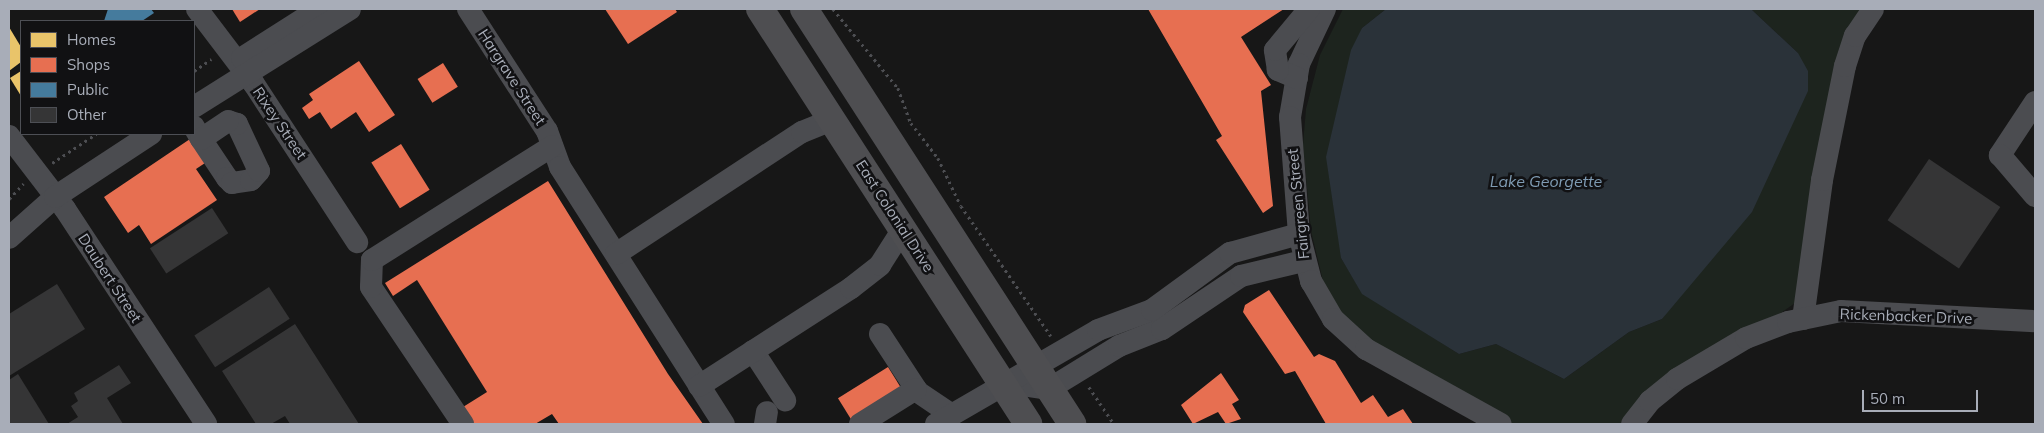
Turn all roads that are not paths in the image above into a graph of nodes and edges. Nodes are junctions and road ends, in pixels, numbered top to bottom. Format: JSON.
{"nodes":[{"id":1,"x":197,"y":9,"type":"edge"},
{"id":2,"x":319,"y":9,"type":"edge"},
{"id":3,"x":350,"y":9,"type":"edge"},
{"id":4,"x":468,"y":9,"type":"edge"},
{"id":5,"x":760,"y":9,"type":"edge"},
{"id":6,"x":804,"y":9,"type":"edge"},
{"id":7,"x":1309,"y":9,"type":"edge"},
{"id":8,"x":1325,"y":9,"type":"edge"},
{"id":9,"x":1873,"y":9,"type":"edge"},
{"id":10,"x":240,"y":68,"type":"junction"},
{"id":11,"x":1297,"y":78,"type":"junction"},
{"id":12,"x":195,"y":89,"type":"edge"},
{"id":13,"x":2035,"y":102,"type":"edge"},
{"id":14,"x":195,"y":106,"type":"edge"},
{"id":15,"x":832,"y":120,"type":"junction"},
{"id":16,"x":121,"y":135,"type":"edge"},
{"id":17,"x":149,"y":135,"type":"edge"},
{"id":18,"x":9,"y":136,"type":"edge"},
{"id":19,"x":552,"y":146,"type":"junction"},
{"id":20,"x":897,"y":154,"type":"junction"},
{"id":21,"x":43,"y":183,"type":"junction"},
{"id":22,"x":2035,"y":196,"type":"edge"},
{"id":23,"x":9,"y":218,"type":"edge"},
{"id":24,"x":903,"y":229,"type":"junction"},
{"id":25,"x":1299,"y":234,"type":"junction"},
{"id":26,"x":9,"y":238,"type":"edge"},
{"id":27,"x":1248,"y":239,"type":"junction"},
{"id":28,"x":358,"y":242,"type":"dead end"},
{"id":29,"x":616,"y":254,"type":"junction"},
{"id":30,"x":1303,"y":261,"type":"junction"},
{"id":31,"x":1241,"y":276,"type":"junction"},
{"id":32,"x":1803,"y":319,"type":"junction"},
{"id":33,"x":2035,"y":321,"type":"edge"},
{"id":34,"x":880,"y":334,"type":"dead end"},
{"id":35,"x":753,"y":351,"type":"junction"},
{"id":36,"x":1034,"y":364,"type":"junction"},
{"id":37,"x":1002,"y":382,"type":"junction"},
{"id":38,"x":699,"y":386,"type":"junction"},
{"id":39,"x":916,"y":388,"type":"junction"},
{"id":40,"x":1049,"y":389,"type":"junction"},
{"id":41,"x":773,"y":412,"type":"edge"},
{"id":42,"x":944,"y":419,"type":"edge"},
{"id":43,"x":1479,"y":419,"type":"edge"},
{"id":44,"x":206,"y":424,"type":"edge"},
{"id":45,"x":463,"y":424,"type":"edge"},
{"id":46,"x":724,"y":424,"type":"edge"},
{"id":47,"x":860,"y":424,"type":"edge"},
{"id":48,"x":1028,"y":424,"type":"edge"},
{"id":49,"x":1072,"y":424,"type":"edge"},
{"id":50,"x":1501,"y":424,"type":"edge"},
{"id":51,"x":1632,"y":424,"type":"edge"}],
"edges":[{"from":1,"to":10,"type":"street","name":"Rixey Street"},
{"from":2,"to":10,"type":"street"},
{"from":3,"to":10,"type":"street"},
{"from":4,"to":19,"type":"street","name":"Hargrave Street"},
{"from":5,"to":15,"type":"highway","name":"East Colonial Drive"},
{"from":6,"to":20,"type":"highway"},
{"from":7,"to":11,"type":"street"},
{"from":8,"to":11,"type":"street","name":"Fairgreen Street"},
{"from":9,"to":32,"type":"street"},
{"from":10,"to":12,"type":"street"},
{"from":10,"to":14,"type":"street"},
{"from":10,"to":28,"type":"street","name":"Rixey Street"},
{"from":11,"to":25,"type":"street","name":"Fairgreen Street"},
{"from":13,"to":22,"type":"street"},
{"from":15,"to":20,"type":"highway"},
{"from":15,"to":24,"type":"highway","name":"East Colonial Drive"},
{"from":15,"to":29,"type":"street"},
{"from":16,"to":21,"type":"street"},
{"from":17,"to":21,"type":"street"},
{"from":18,"to":21,"type":"street","name":"Daubert Street"},
{"from":19,"to":29,"type":"street","name":"Hargrave Street"},
{"from":19,"to":45,"type":"street"},
{"from":20,"to":36,"type":"highway"},
{"from":21,"to":23,"type":"street"},
{"from":21,"to":26,"type":"street"},
{"from":21,"to":44,"type":"street","name":"Daubert Street"},
{"from":24,"to":35,"type":"street"},
{"from":24,"to":37,"type":"highway","name":"East Colonial Drive"},
{"from":25,"to":27,"type":"street"},
{"from":25,"to":30,"type":"street","name":"Fairgreen Street"},
{"from":27,"to":31,"type":"street"},
{"from":27,"to":36,"type":"street"},
{"from":29,"to":38,"type":"street","name":"Hargrave Street"},
{"from":30,"to":31,"type":"street"},
{"from":30,"to":43,"type":"street","name":"Fairgreen Street"},
{"from":31,"to":40,"type":"street"},
{"from":32,"to":33,"type":"street","name":"Rickenbacker Drive"},
{"from":32,"to":51,"type":"street","name":"Rickenbacker Drive"},
{"from":34,"to":39,"type":"street"},
{"from":35,"to":38,"type":"street"},
{"from":35,"to":41,"type":"street"},
{"from":36,"to":37,"type":"street"},
{"from":36,"to":40,"type":"highway"},
{"from":37,"to":40,"type":"street"},
{"from":37,"to":42,"type":"street"},
{"from":37,"to":48,"type":"highway","name":"East Colonial Drive"},
{"from":38,"to":46,"type":"street","name":"Hargrave Street"},
{"from":39,"to":42,"type":"street"},
{"from":39,"to":47,"type":"street"},
{"from":40,"to":49,"type":"highway"},
{"from":43,"to":50,"type":"street","name":"Fairgreen Street"}]}
